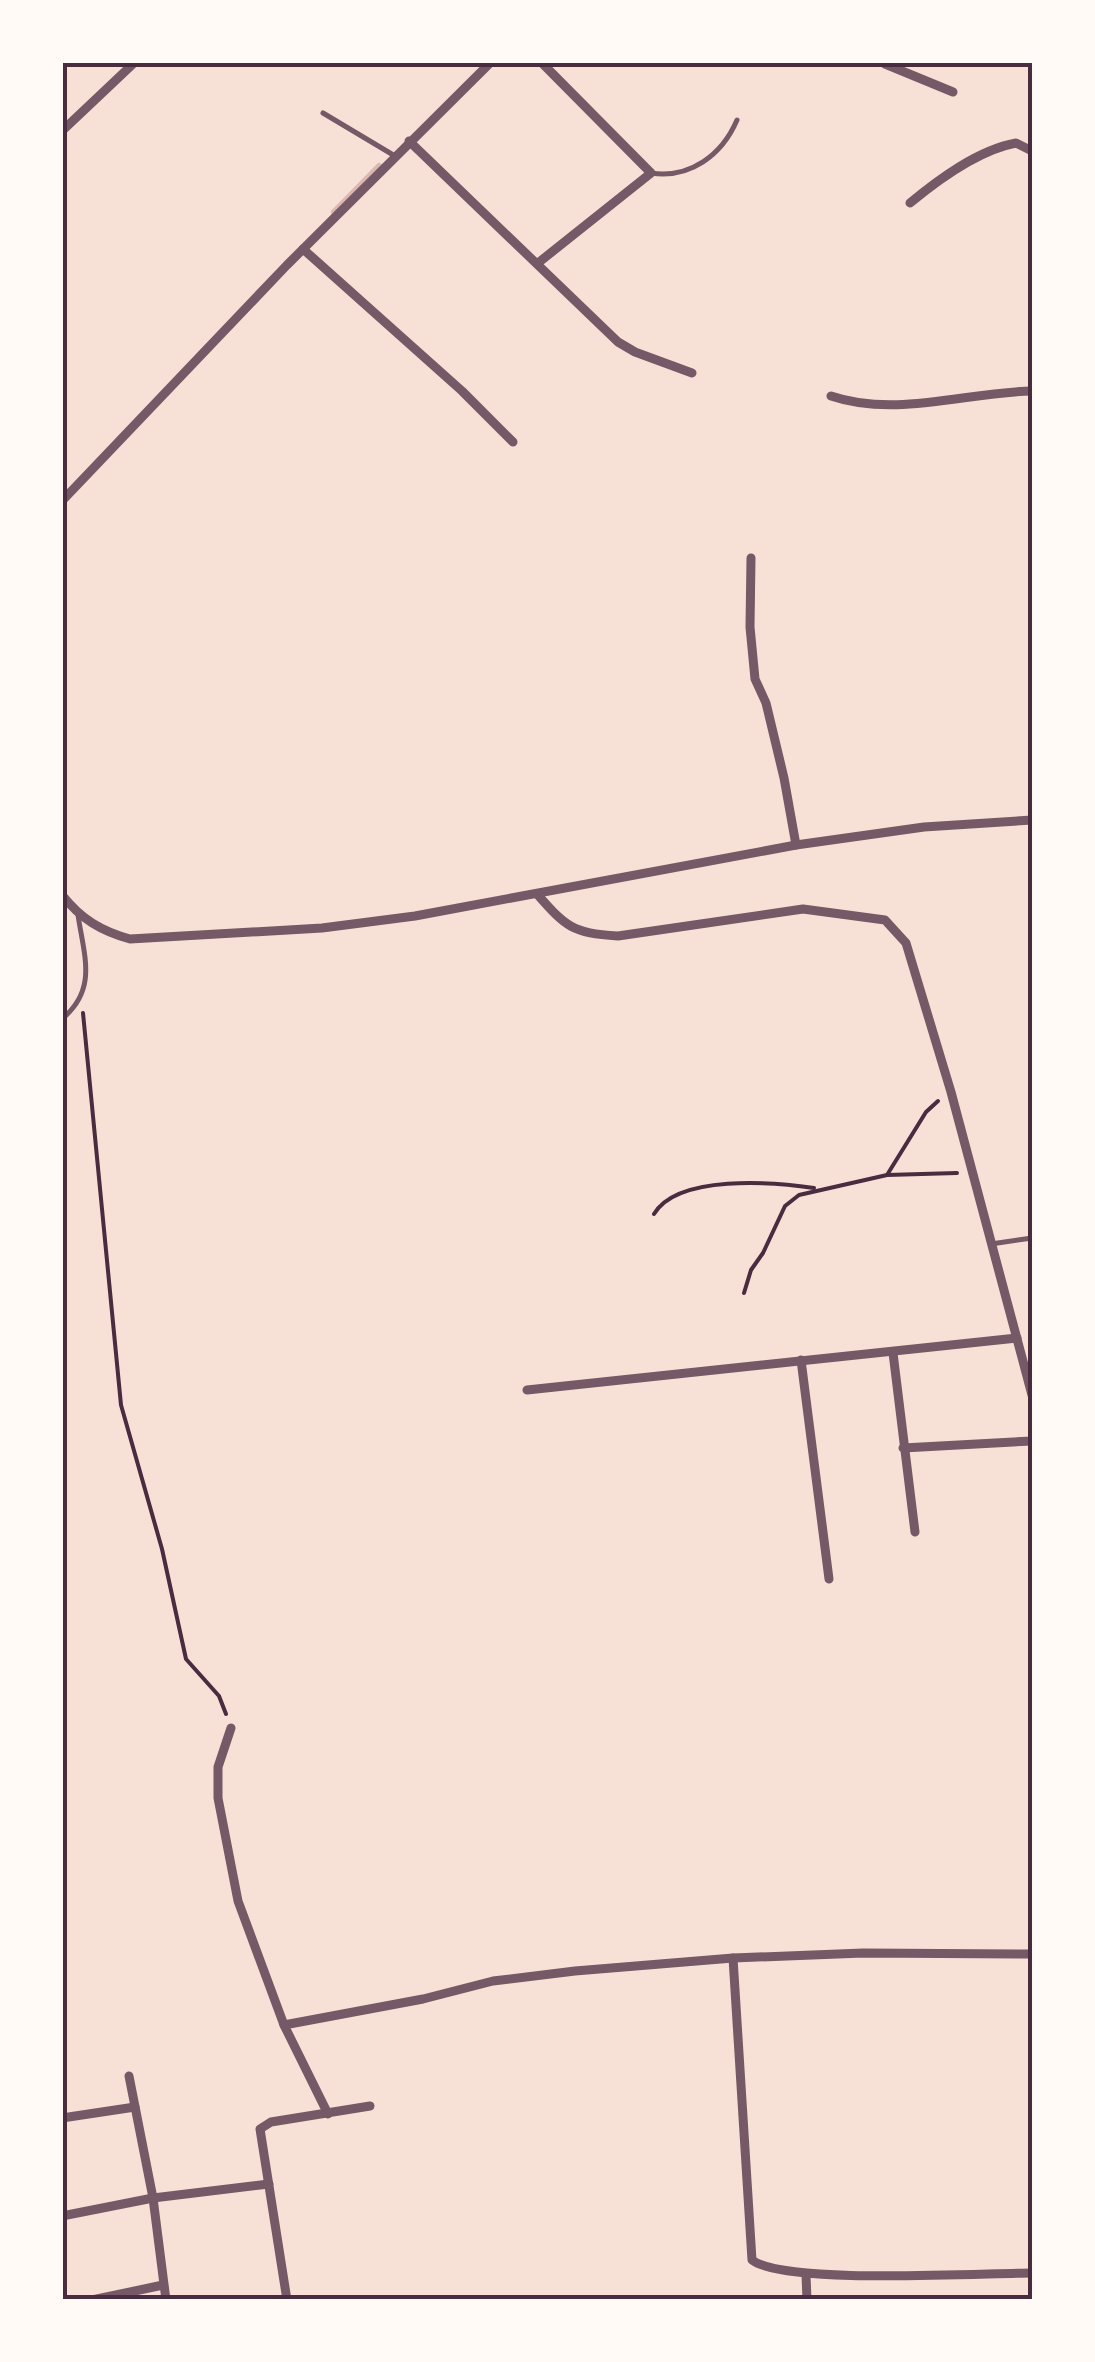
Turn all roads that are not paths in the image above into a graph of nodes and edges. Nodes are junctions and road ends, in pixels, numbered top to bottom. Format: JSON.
{"nodes":[{"id":1,"x":135,"y":62,"type":"edge"},
{"id":2,"x":491,"y":62,"type":"edge"},
{"id":3,"x":541,"y":62,"type":"edge"},
{"id":4,"x":884,"y":63,"type":"edge"},
{"id":5,"x":954,"y":92,"type":"dead end"},
{"id":6,"x":322,"y":113,"type":"dead end"},
{"id":7,"x":737,"y":120,"type":"dead end"},
{"id":8,"x":62,"y":131,"type":"edge"},
{"id":9,"x":410,"y":141,"type":"junction"},
{"id":10,"x":1032,"y":150,"type":"edge"},
{"id":11,"x":395,"y":156,"type":"junction"},
{"id":12,"x":651,"y":174,"type":"junction"},
{"id":13,"x":910,"y":203,"type":"dead end"},
{"id":14,"x":303,"y":249,"type":"junction"},
{"id":15,"x":538,"y":263,"type":"junction"},
{"id":16,"x":692,"y":373,"type":"dead end"},
{"id":17,"x":1032,"y":391,"type":"edge"},
{"id":18,"x":832,"y":396,"type":"dead end"},
{"id":19,"x":512,"y":442,"type":"dead end"},
{"id":20,"x":62,"y":502,"type":"edge"},
{"id":21,"x":751,"y":558,"type":"dead end"},
{"id":22,"x":1032,"y":820,"type":"edge"},
{"id":23,"x":796,"y":845,"type":"junction"},
{"id":24,"x":538,"y":894,"type":"junction"},
{"id":25,"x":62,"y":895,"type":"edge"},
{"id":26,"x":78,"y":915,"type":"junction"},
{"id":27,"x":62,"y":1019,"type":"edge"},
{"id":28,"x":1032,"y":1238,"type":"edge"},
{"id":29,"x":991,"y":1244,"type":"junction"},
{"id":30,"x":1017,"y":1338,"type":"junction"},
{"id":31,"x":893,"y":1353,"type":"junction"},
{"id":32,"x":801,"y":1360,"type":"junction"},
{"id":33,"x":528,"y":1390,"type":"dead end"},
{"id":34,"x":1032,"y":1395,"type":"edge"},
{"id":35,"x":1032,"y":1440,"type":"edge"},
{"id":36,"x":903,"y":1448,"type":"junction"},
{"id":37,"x":915,"y":1532,"type":"dead end"},
{"id":38,"x":829,"y":1579,"type":"dead end"},
{"id":39,"x":231,"y":1728,"type":"road end"},
{"id":40,"x":1032,"y":1954,"type":"edge"},
{"id":41,"x":733,"y":1958,"type":"junction"},
{"id":42,"x":284,"y":2025,"type":"junction"},
{"id":43,"x":129,"y":2076,"type":"dead end"},
{"id":44,"x":370,"y":2106,"type":"dead end"},
{"id":45,"x":135,"y":2107,"type":"junction"},
{"id":46,"x":328,"y":2114,"type":"junction"},
{"id":47,"x":62,"y":2118,"type":"edge"},
{"id":48,"x":269,"y":2184,"type":"junction"},
{"id":49,"x":153,"y":2198,"type":"junction"},
{"id":50,"x":62,"y":2216,"type":"edge"},
{"id":51,"x":1032,"y":2273,"type":"edge"},
{"id":52,"x":806,"y":2274,"type":"junction"},
{"id":53,"x":163,"y":2285,"type":"junction"},
{"id":54,"x":92,"y":2300,"type":"edge"},
{"id":55,"x":166,"y":2300,"type":"edge"},
{"id":56,"x":288,"y":2300,"type":"edge"},
{"id":57,"x":807,"y":2300,"type":"edge"}],
"edges":[{"from":1,"to":8,"type":"street"},
{"from":2,"to":9,"type":"street"},
{"from":3,"to":12,"type":"street"},
{"from":4,"to":5,"type":"street"},
{"from":6,"to":11,"type":"lane"},
{"from":7,"to":12,"type":"lane"},
{"from":9,"to":11,"type":"street"},
{"from":9,"to":15,"type":"street"},
{"from":10,"to":13,"type":"street"},
{"from":11,"to":14,"type":"street"},
{"from":12,"to":15,"type":"street"},
{"from":14,"to":19,"type":"street"},
{"from":14,"to":20,"type":"street"},
{"from":15,"to":16,"type":"street"},
{"from":17,"to":18,"type":"street"},
{"from":21,"to":23,"type":"street"},
{"from":22,"to":23,"type":"street"},
{"from":23,"to":24,"type":"street"},
{"from":24,"to":26,"type":"street"},
{"from":24,"to":29,"type":"street"},
{"from":25,"to":26,"type":"street"},
{"from":26,"to":27,"type":"lane"},
{"from":28,"to":29,"type":"lane"},
{"from":29,"to":30,"type":"street"},
{"from":30,"to":31,"type":"street"},
{"from":30,"to":34,"type":"street"},
{"from":31,"to":32,"type":"street"},
{"from":31,"to":36,"type":"street"},
{"from":32,"to":33,"type":"street"},
{"from":32,"to":38,"type":"street"},
{"from":35,"to":36,"type":"street"},
{"from":36,"to":37,"type":"street"},
{"from":39,"to":42,"type":"street"},
{"from":40,"to":41,"type":"street"},
{"from":41,"to":42,"type":"street"},
{"from":41,"to":52,"type":"street"},
{"from":42,"to":46,"type":"street"},
{"from":43,"to":45,"type":"street"},
{"from":44,"to":46,"type":"street"},
{"from":45,"to":47,"type":"street"},
{"from":45,"to":49,"type":"street"},
{"from":46,"to":48,"type":"street"},
{"from":48,"to":49,"type":"street"},
{"from":48,"to":56,"type":"street"},
{"from":49,"to":50,"type":"street"},
{"from":49,"to":53,"type":"street"},
{"from":51,"to":52,"type":"street"},
{"from":52,"to":57,"type":"street"},
{"from":53,"to":54,"type":"street"},
{"from":53,"to":55,"type":"street"}]}
